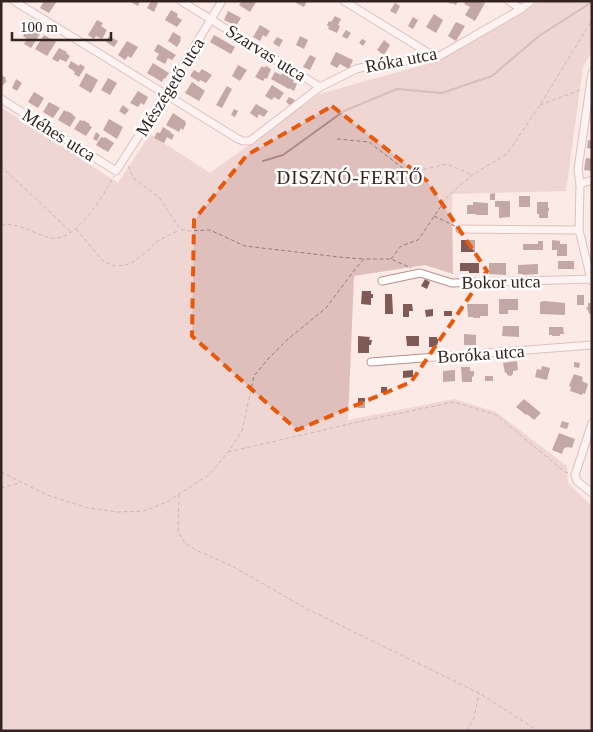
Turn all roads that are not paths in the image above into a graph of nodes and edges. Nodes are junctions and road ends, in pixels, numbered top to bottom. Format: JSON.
{"nodes":[{"id":1,"x":14,"y":1,"type":"edge"},
{"id":2,"x":181,"y":1,"type":"edge"},
{"id":3,"x":222,"y":1,"type":"edge"},
{"id":4,"x":344,"y":1,"type":"edge"},
{"id":5,"x":509,"y":1,"type":"edge"},
{"id":6,"x":531,"y":1,"type":"edge"},
{"id":7,"x":521,"y":8,"type":"junction"},
{"id":8,"x":212,"y":19,"type":"junction"},
{"id":9,"x":436,"y":58,"type":"junction"},
{"id":10,"x":592,"y":73,"type":"edge"},
{"id":11,"x":320,"y":87,"type":"junction"},
{"id":12,"x":165,"y":95,"type":"junction"},
{"id":13,"x":1,"y":99,"type":"edge"},
{"id":14,"x":116,"y":171,"type":"joint"},
{"id":15,"x":592,"y":180,"type":"edge"},
{"id":16,"x":580,"y":184,"type":"junction"},
{"id":17,"x":460,"y":229,"type":"road end"},
{"id":18,"x":579,"y":230,"type":"junction"},
{"id":19,"x":591,"y":280,"type":"edge"},
{"id":20,"x":382,"y":281,"type":"dead end"},
{"id":21,"x":592,"y":345,"type":"edge"},
{"id":22,"x":371,"y":362,"type":"dead end"},
{"id":23,"x":592,"y":423,"type":"edge"},
{"id":24,"x":589,"y":440,"type":"edge"},
{"id":25,"x":592,"y":493,"type":"edge"}],
"edges":[{"from":1,"to":12,"type":"street"},
{"from":2,"to":8,"type":"street","name":"Szarvas utca"},
{"from":3,"to":8,"type":"street","name":"Mészégető utca"},
{"from":4,"to":9,"type":"street"},
{"from":5,"to":7,"type":"street"},
{"from":6,"to":7,"type":"street","name":"Róka utca"},
{"from":7,"to":9,"type":"street","name":"Róka utca"},
{"from":8,"to":11,"type":"street","name":"Szarvas utca"},
{"from":8,"to":12,"type":"street","name":"Mészégető utca"},
{"from":9,"to":11,"type":"street","name":"Róka utca"},
{"from":10,"to":16,"type":"street"},
{"from":11,"to":12,"type":"street","name":"Róka utca"},
{"from":12,"to":14,"type":"street","name":"Mészégető utca"},
{"from":13,"to":14,"type":"street","name":"Méhes utca"},
{"from":15,"to":16,"type":"street"},
{"from":16,"to":18,"type":"street"},
{"from":17,"to":18,"type":"street"},
{"from":18,"to":19,"type":"street"},
{"from":19,"to":20,"type":"street","name":"Bokor utca"},
{"from":21,"to":22,"type":"street","name":"Boróka utca"},
{"from":23,"to":24,"type":"street"},
{"from":24,"to":25,"type":"street"}]}
